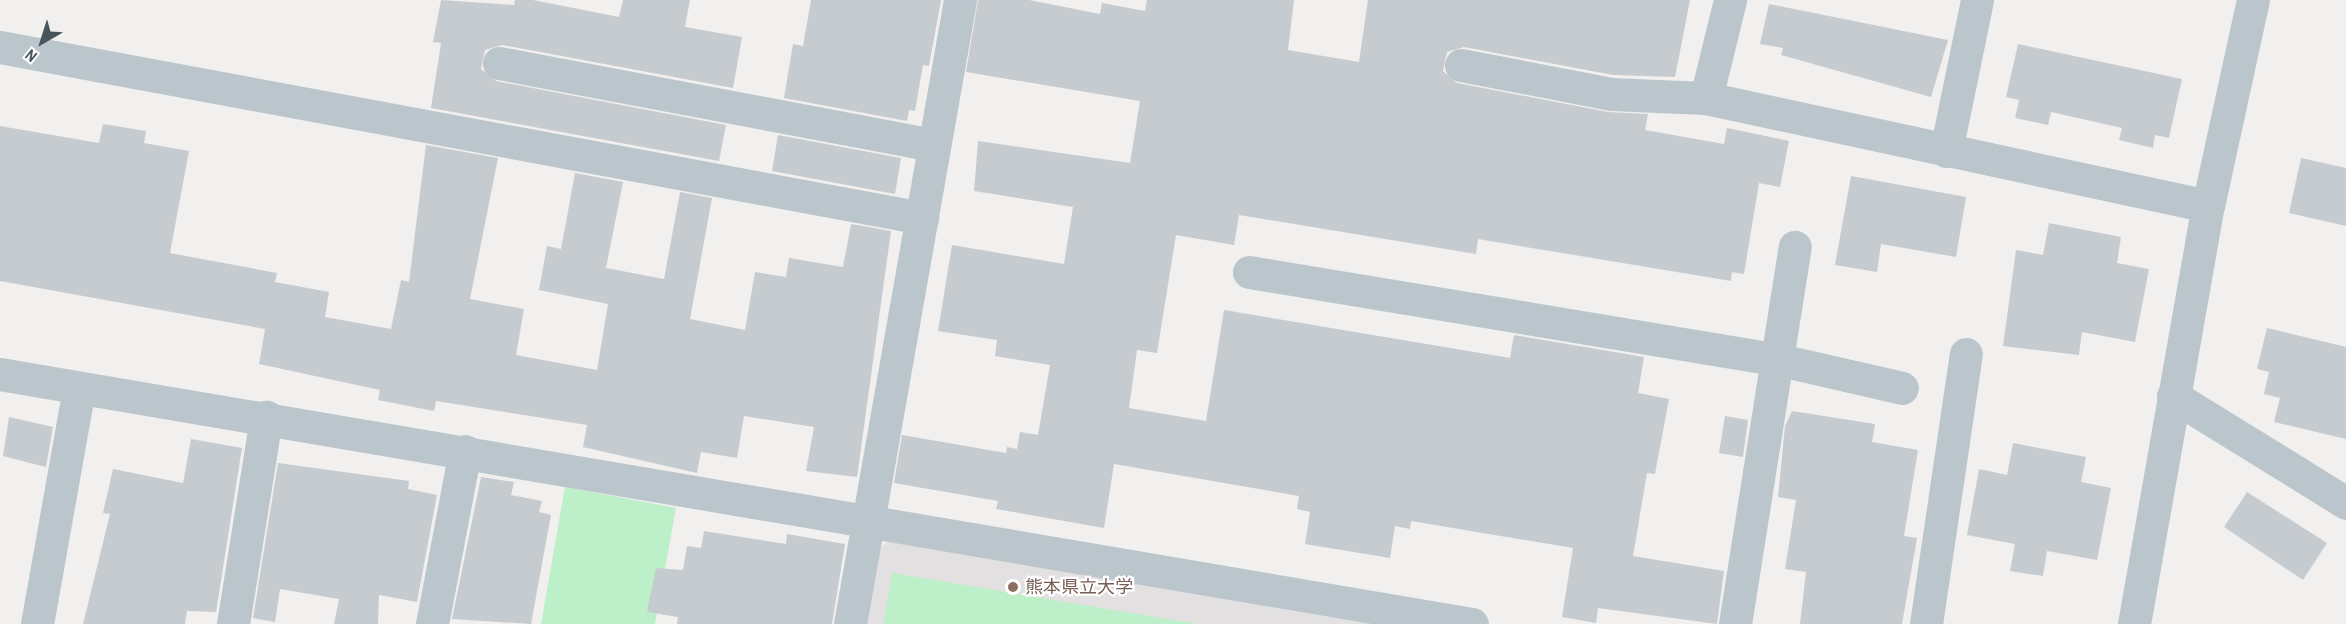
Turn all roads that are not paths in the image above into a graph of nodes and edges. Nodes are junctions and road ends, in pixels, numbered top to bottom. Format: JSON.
{"nodes":[{"id":1,"x":960,"y":0,"type":"edge"},
{"id":2,"x":1730,"y":0,"type":"edge"},
{"id":3,"x":1977,"y":0,"type":"edge"},
{"id":4,"x":2253,"y":0,"type":"edge"},
{"id":5,"x":0,"y":47,"type":"edge"},
{"id":6,"x":499,"y":63,"type":"dead end"},
{"id":7,"x":1461,"y":65,"type":"dead end"},
{"id":8,"x":1706,"y":98,"type":"junction"},
{"id":9,"x":934,"y":145,"type":"junction"},
{"id":10,"x":1946,"y":151,"type":"junction"},
{"id":11,"x":2208,"y":206,"type":"junction"},
{"id":12,"x":922,"y":218,"type":"junction"},
{"id":13,"x":1796,"y":247,"type":"dead end"},
{"id":14,"x":1248,"y":272,"type":"dead end"},
{"id":15,"x":1966,"y":354,"type":"dead end"},
{"id":16,"x":1780,"y":360,"type":"junction"},
{"id":17,"x":0,"y":374,"type":"edge"},
{"id":18,"x":79,"y":388,"type":"junction"},
{"id":19,"x":1902,"y":388,"type":"dead end"},
{"id":20,"x":2173,"y":396,"type":"junction"},
{"id":21,"x":267,"y":417,"type":"junction"},
{"id":22,"x":465,"y":451,"type":"junction"},
{"id":23,"x":2337,"y":490,"type":"edge"},
{"id":24,"x":869,"y":518,"type":"junction"},
{"id":25,"x":38,"y":624,"type":"edge"},
{"id":26,"x":233,"y":624,"type":"edge"},
{"id":27,"x":432,"y":624,"type":"edge"},
{"id":28,"x":850,"y":624,"type":"edge"},
{"id":29,"x":1472,"y":624,"type":"edge"},
{"id":30,"x":1735,"y":624,"type":"edge"},
{"id":31,"x":1926,"y":624,"type":"edge"},
{"id":32,"x":2134,"y":624,"type":"edge"}],
"edges":[{"from":1,"to":9,"type":"street"},
{"from":2,"to":8,"type":"street"},
{"from":3,"to":10,"type":"street"},
{"from":4,"to":11,"type":"street"},
{"from":5,"to":12,"type":"street"},
{"from":6,"to":9,"type":"street"},
{"from":7,"to":8,"type":"street"},
{"from":8,"to":10,"type":"street"},
{"from":9,"to":12,"type":"street"},
{"from":10,"to":11,"type":"street"},
{"from":11,"to":20,"type":"street"},
{"from":12,"to":24,"type":"street"},
{"from":13,"to":16,"type":"street"},
{"from":14,"to":16,"type":"street"},
{"from":15,"to":31,"type":"street"},
{"from":16,"to":19,"type":"street"},
{"from":16,"to":30,"type":"street"},
{"from":17,"to":18,"type":"street"},
{"from":18,"to":21,"type":"street"},
{"from":18,"to":25,"type":"street"},
{"from":20,"to":23,"type":"street"},
{"from":20,"to":32,"type":"street"},
{"from":21,"to":22,"type":"street"},
{"from":21,"to":26,"type":"street"},
{"from":22,"to":24,"type":"street"},
{"from":22,"to":27,"type":"street"},
{"from":24,"to":28,"type":"street"},
{"from":24,"to":29,"type":"street"}]}
